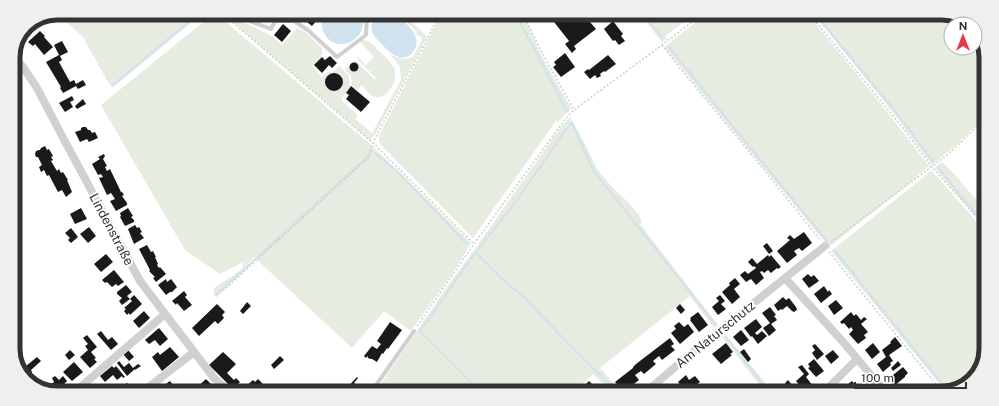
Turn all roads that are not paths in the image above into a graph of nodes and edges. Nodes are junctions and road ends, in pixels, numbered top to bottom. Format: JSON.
{"nodes":[{"id":1,"x":247,"y":20,"type":"edge"},
{"id":2,"x":367,"y":20,"type":"edge"},
{"id":3,"x":275,"y":21,"type":"joint"},
{"id":4,"x":20,"y":63,"type":"edge"},
{"id":5,"x":825,"y":246,"type":"road end"},
{"id":6,"x":785,"y":278,"type":"junction"},
{"id":7,"x":165,"y":314,"type":"junction"},
{"id":8,"x":414,"y":331,"type":"road end"},
{"id":9,"x":194,"y":352,"type":"junction"},
{"id":10,"x":857,"y":359,"type":"junction"},
{"id":11,"x":82,"y":386,"type":"edge"},
{"id":12,"x":150,"y":386,"type":"edge"},
{"id":13,"x":223,"y":386,"type":"edge"},
{"id":14,"x":376,"y":386,"type":"edge"},
{"id":15,"x":653,"y":386,"type":"edge"},
{"id":16,"x":830,"y":386,"type":"edge"},
{"id":17,"x":880,"y":386,"type":"edge"}],
"edges":[{"from":1,"to":3,"type":"lane"},
{"from":2,"to":3,"type":"lane"},
{"from":4,"to":7,"type":"street","name":"Lindenstraße"},
{"from":5,"to":6,"type":"street","name":"Am Naturschutz"},
{"from":6,"to":10,"type":"street"},
{"from":6,"to":15,"type":"street","name":"Am Naturschutz"},
{"from":7,"to":9,"type":"street","name":"Lindenstraße"},
{"from":7,"to":11,"type":"street"},
{"from":8,"to":14,"type":"lane"},
{"from":9,"to":12,"type":"street"},
{"from":9,"to":13,"type":"street","name":"Lindenstraße"},
{"from":10,"to":16,"type":"street"},
{"from":10,"to":17,"type":"street"}]}
